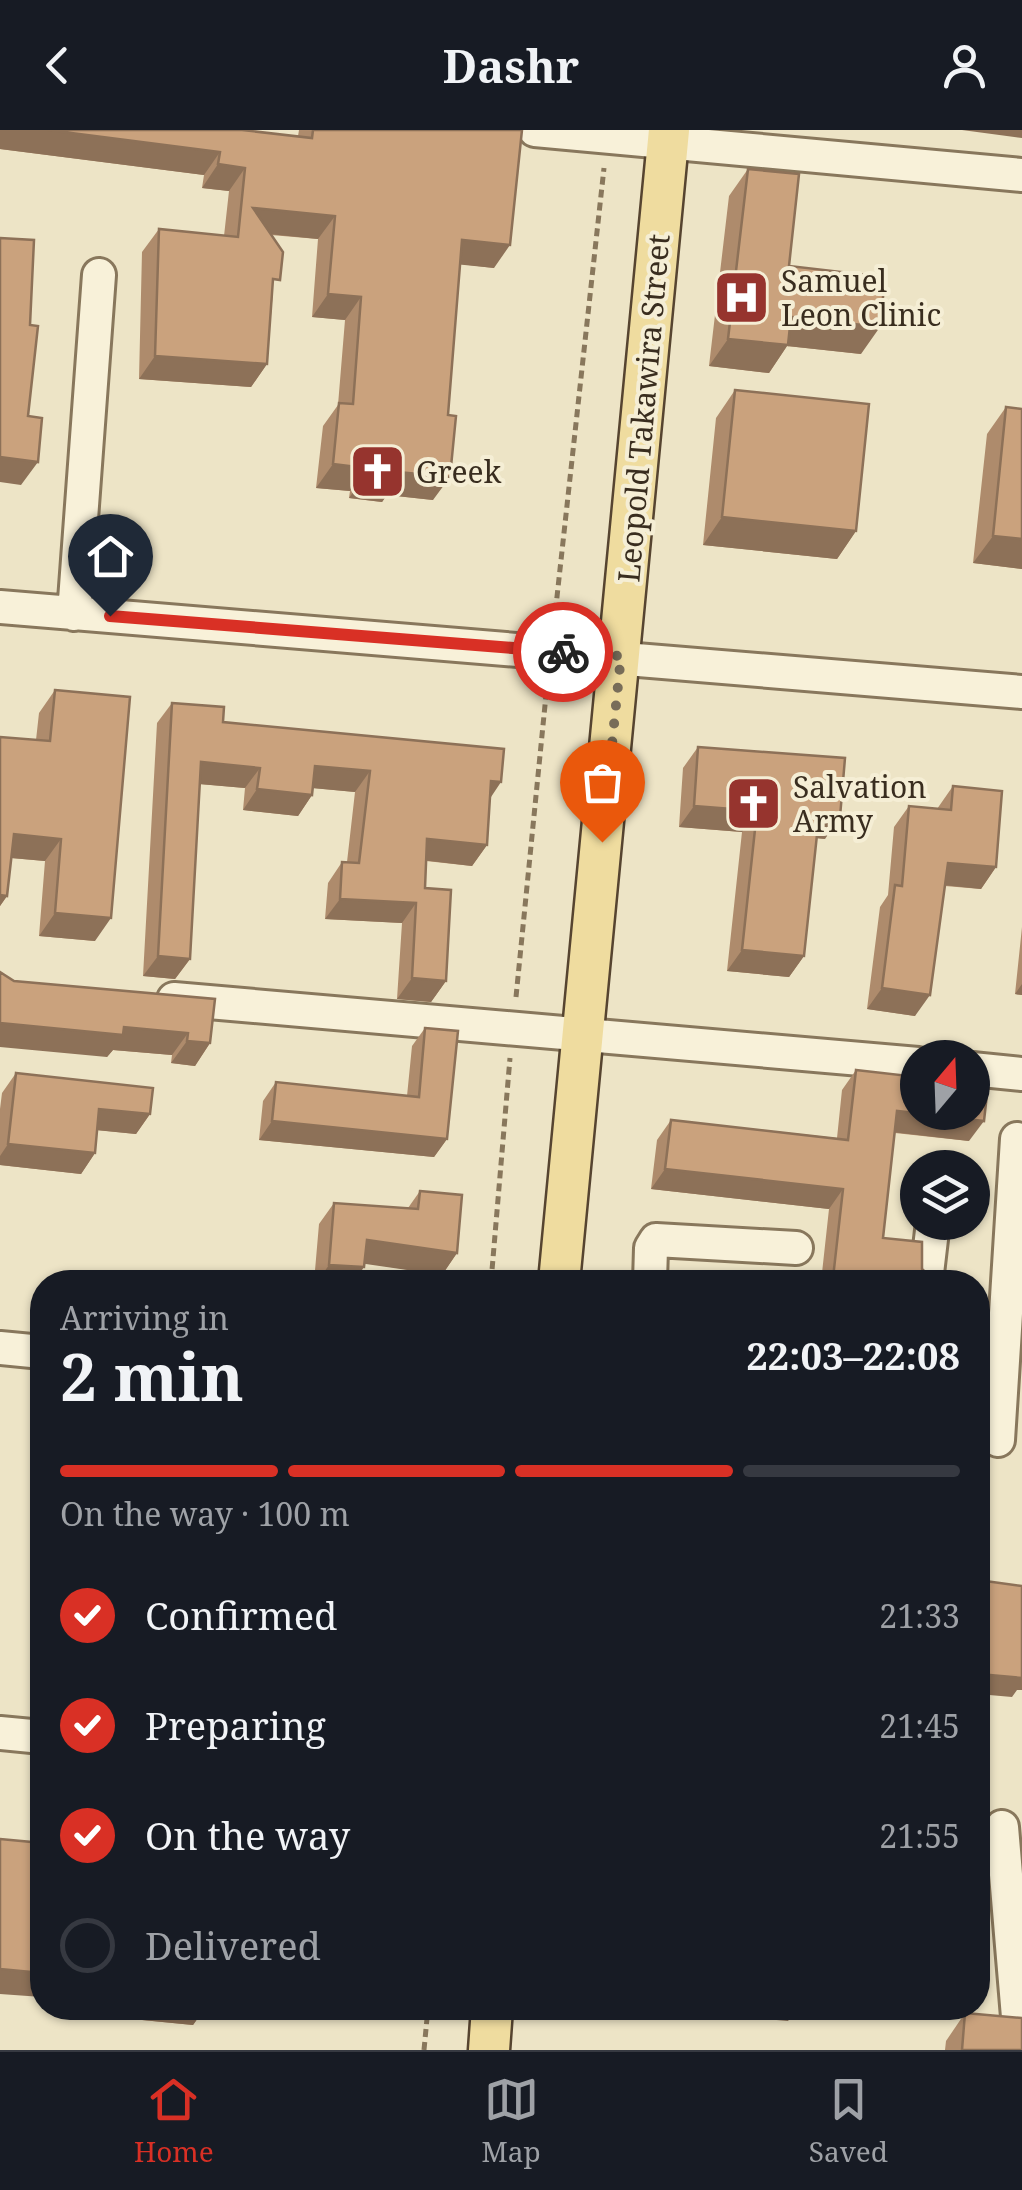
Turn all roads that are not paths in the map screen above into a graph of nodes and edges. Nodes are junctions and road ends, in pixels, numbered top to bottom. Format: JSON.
{"nodes":[{"id":1,"x":535,"y":130,"type":"edge"},
{"id":2,"x":668,"y":136,"type":"edge"},
{"id":3,"x":774,"y":141,"type":"edge"},
{"id":4,"x":1022,"y":175,"type":"edge"},
{"id":5,"x":99,"y":275,"type":"dead end"},
{"id":6,"x":0,"y":607,"type":"edge"},
{"id":7,"x":74,"y":614,"type":"junction"},
{"id":8,"x":621,"y":656,"type":"junction"},
{"id":9,"x":1022,"y":692,"type":"edge"},
{"id":10,"x":138,"y":996,"type":"edge"},
{"id":11,"x":584,"y":1036,"type":"junction"},
{"id":12,"x":900,"y":1062,"type":"edge"},
{"id":13,"x":990,"y":1071,"type":"edge"},
{"id":14,"x":1022,"y":1074,"type":"edge"},
{"id":15,"x":1017,"y":1139,"type":"dead end"},
{"id":16,"x":931,"y":1240,"type":"edge"},
{"id":17,"x":796,"y":1248,"type":"dead end"},
{"id":18,"x":560,"y":1270,"type":"edge"},
{"id":19,"x":650,"y":1270,"type":"edge"},
{"id":20,"x":927,"y":1270,"type":"edge"},
{"id":21,"x":0,"y":1348,"type":"edge"},
{"id":22,"x":30,"y":1351,"type":"edge"},
{"id":23,"x":999,"y":1440,"type":"edge"},
{"id":24,"x":0,"y":1732,"type":"edge"},
{"id":25,"x":30,"y":1736,"type":"edge"},
{"id":26,"x":1000,"y":1827,"type":"edge"},
{"id":27,"x":1018,"y":2017,"type":"edge"},
{"id":28,"x":491,"y":2020,"type":"edge"},
{"id":29,"x":488,"y":2050,"type":"edge"}],
"edges":[{"from":1,"to":2,"type":"street"},
{"from":2,"to":3,"type":"street"},
{"from":2,"to":8,"type":"main road","name":"Leopold Takawira Street"},
{"from":3,"to":4,"type":"street"},
{"from":5,"to":7,"type":"street"},
{"from":6,"to":7,"type":"street"},
{"from":7,"to":8,"type":"street"},
{"from":8,"to":9,"type":"street"},
{"from":8,"to":11,"type":"main road","name":"Leopold Takawira Street"},
{"from":10,"to":11,"type":"street"},
{"from":11,"to":12,"type":"street"},
{"from":11,"to":18,"type":"main road","name":"Leopold Takawira Street"},
{"from":13,"to":14,"type":"street"},
{"from":15,"to":23,"type":"street"},
{"from":16,"to":20,"type":"street"},
{"from":17,"to":19,"type":"street"},
{"from":21,"to":22,"type":"street"},
{"from":24,"to":25,"type":"street"},
{"from":26,"to":27,"type":"street"},
{"from":28,"to":29,"type":"main road"}]}
